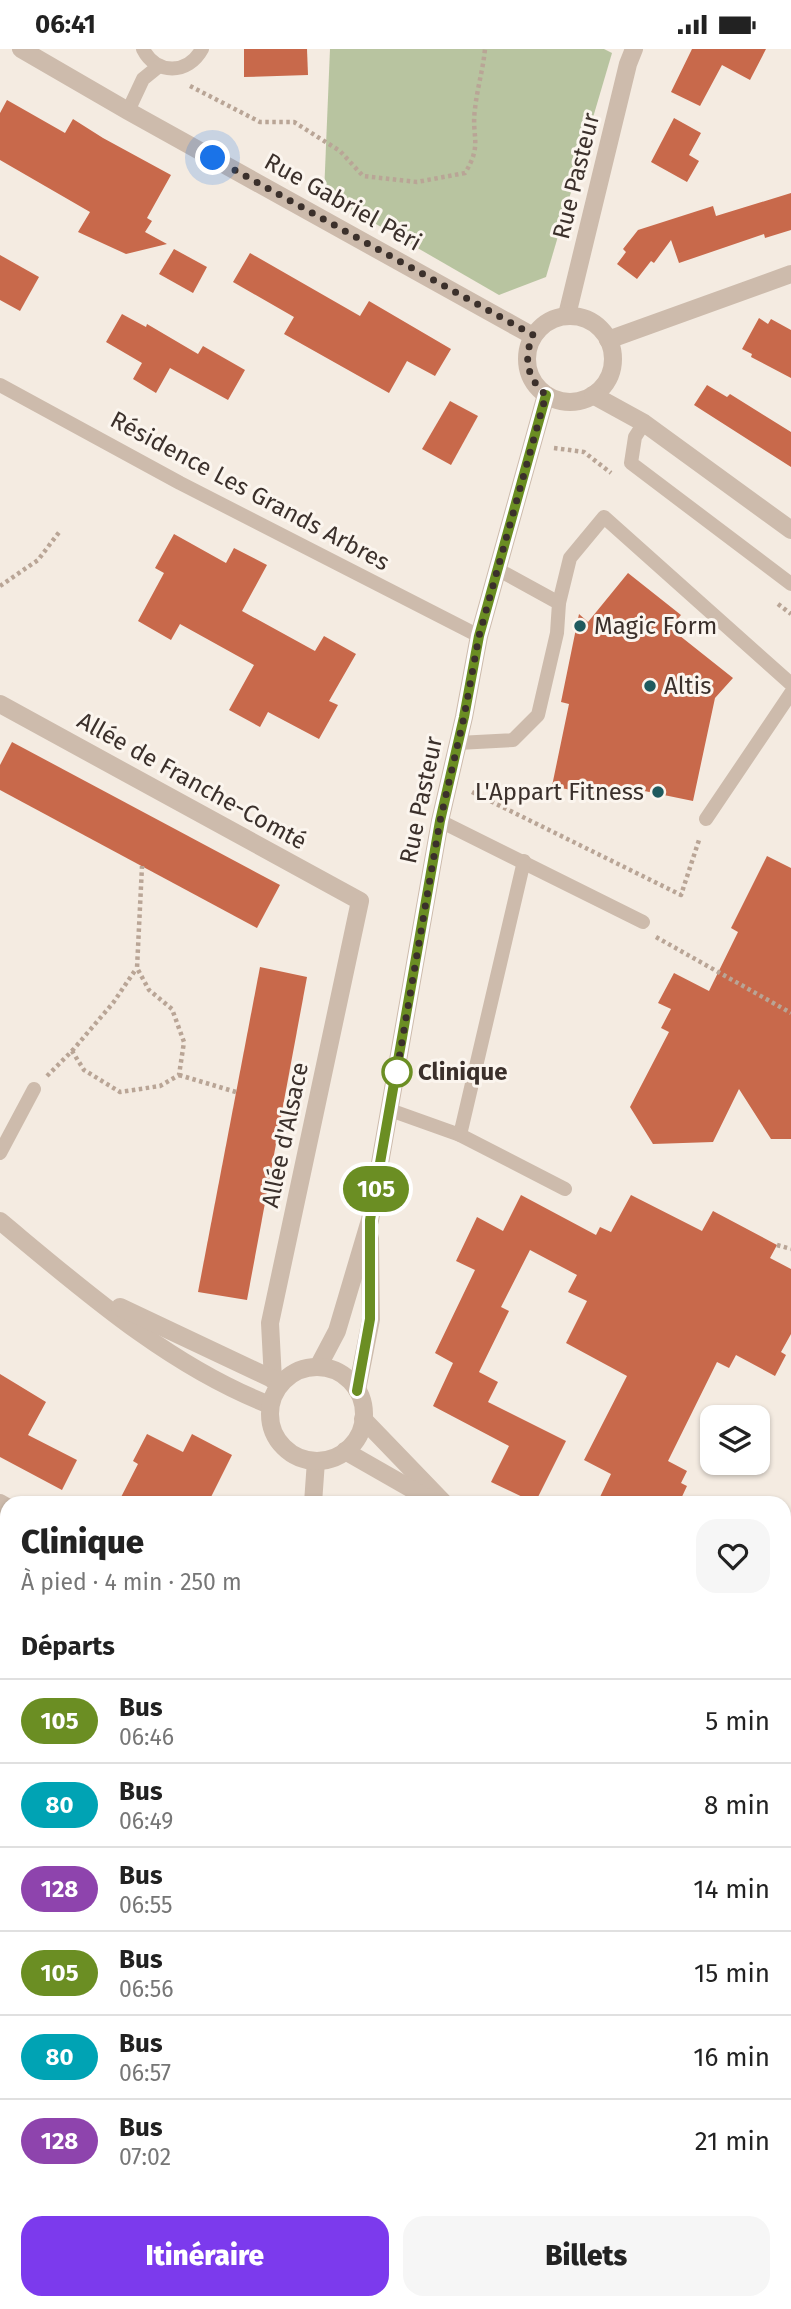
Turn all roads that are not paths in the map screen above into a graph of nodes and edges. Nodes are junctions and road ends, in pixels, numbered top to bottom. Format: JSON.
{"nodes":[{"id":1,"x":21,"y":49,"type":"edge"},
{"id":2,"x":202,"y":49,"type":"edge"},
{"id":3,"x":634,"y":49,"type":"edge"},
{"id":4,"x":140,"y":50,"type":"edge"},
{"id":5,"x":159,"y":67,"type":"junction"},
{"id":6,"x":128,"y":111,"type":"junction"},
{"id":7,"x":791,"y":274,"type":"edge"},
{"id":8,"x":567,"y":315,"type":"junction"},
{"id":9,"x":533,"y":335,"type":"junction"},
{"id":10,"x":608,"y":339,"type":"junction"},
{"id":11,"x":0,"y":386,"type":"edge"},
{"id":12,"x":546,"y":395,"type":"junction"},
{"id":13,"x":593,"y":395,"type":"junction"},
{"id":14,"x":644,"y":423,"type":"junction"},
{"id":15,"x":791,"y":530,"type":"edge"},
{"id":16,"x":497,"y":569,"type":"junction"},
{"id":17,"x":791,"y":584,"type":"edge"},
{"id":18,"x":559,"y":603,"type":"junction"},
{"id":19,"x":479,"y":636,"type":"junction"},
{"id":20,"x":791,"y":684,"type":"edge"},
{"id":21,"x":791,"y":693,"type":"edge"},
{"id":22,"x":0,"y":705,"type":"edge"},
{"id":23,"x":458,"y":743,"type":"junction"},
{"id":24,"x":706,"y":819,"type":"road end"},
{"id":25,"x":440,"y":821,"type":"junction"},
{"id":26,"x":524,"y":862,"type":"junction"},
{"id":27,"x":360,"y":901,"type":"joint"},
{"id":28,"x":643,"y":922,"type":"dead end"},
{"id":29,"x":34,"y":1089,"type":"road end"},
{"id":30,"x":390,"y":1110,"type":"junction"},
{"id":31,"x":460,"y":1135,"type":"junction"},
{"id":32,"x":0,"y":1153,"type":"edge"},
{"id":33,"x":565,"y":1189,"type":"dead end"},
{"id":34,"x":370,"y":1220,"type":"junction"},
{"id":35,"x":0,"y":1221,"type":"edge"},
{"id":36,"x":79,"y":1287,"type":"junction"},
{"id":37,"x":318,"y":1367,"type":"junction"},
{"id":38,"x":277,"y":1382,"type":"junction"},
{"id":39,"x":357,"y":1391,"type":"junction"},
{"id":40,"x":270,"y":1405,"type":"junction"},
{"id":41,"x":363,"y":1419,"type":"junction"},
{"id":42,"x":345,"y":1451,"type":"junction"},
{"id":43,"x":316,"y":1461,"type":"junction"},
{"id":44,"x":314,"y":1496,"type":"edge"},
{"id":45,"x":425,"y":1496,"type":"edge"},
{"id":46,"x":437,"y":1496,"type":"edge"}],
"edges":[{"from":1,"to":6,"type":"street","name":"Rue Gabriel Péri"},
{"from":2,"to":5,"type":"lane"},
{"from":3,"to":8,"type":"street","name":"Rue Pasteur"},
{"from":4,"to":5,"type":"lane"},
{"from":5,"to":6,"type":"lane"},
{"from":6,"to":9,"type":"street","name":"Rue Gabriel Péri"},
{"from":7,"to":10,"type":"street"},
{"from":8,"to":9,"type":"street"},
{"from":8,"to":10,"type":"street"},
{"from":9,"to":12,"type":"street"},
{"from":10,"to":13,"type":"street"},
{"from":11,"to":19,"type":"lane","name":"Résidence Les Grands Arbres"},
{"from":12,"to":13,"type":"street"},
{"from":12,"to":16,"type":"street","name":"Rue Pasteur"},
{"from":13,"to":14,"type":"street"},
{"from":14,"to":15,"type":"street"},
{"from":14,"to":17,"type":"lane"},
{"from":16,"to":18,"type":"lane"},
{"from":16,"to":19,"type":"street","name":"Rue Pasteur"},
{"from":18,"to":20,"type":"lane"},
{"from":18,"to":23,"type":"lane"},
{"from":19,"to":23,"type":"street","name":"Rue Pasteur"},
{"from":21,"to":24,"type":"lane"},
{"from":22,"to":27,"type":"street","name":"Allée de Franche-Comté"},
{"from":23,"to":25,"type":"street","name":"Rue Pasteur"},
{"from":25,"to":26,"type":"lane"},
{"from":25,"to":30,"type":"street","name":"Rue Pasteur"},
{"from":26,"to":28,"type":"lane"},
{"from":26,"to":31,"type":"lane"},
{"from":27,"to":38,"type":"street","name":"Allée d'Alsace"},
{"from":29,"to":32,"type":"lane"},
{"from":30,"to":31,"type":"lane"},
{"from":30,"to":34,"type":"street","name":"Rue Pasteur"},
{"from":31,"to":33,"type":"lane"},
{"from":34,"to":37,"type":"street","name":"Rue Pasteur"},
{"from":34,"to":39,"type":"street","name":"Rue Pasteur"},
{"from":35,"to":36,"type":"street"},
{"from":36,"to":38,"type":"street"},
{"from":36,"to":40,"type":"street"},
{"from":37,"to":38,"type":"street"},
{"from":37,"to":39,"type":"street"},
{"from":38,"to":40,"type":"street"},
{"from":39,"to":41,"type":"street"},
{"from":40,"to":43,"type":"street"},
{"from":41,"to":42,"type":"street"},
{"from":41,"to":46,"type":"street"},
{"from":42,"to":43,"type":"street"},
{"from":42,"to":45,"type":"street"},
{"from":43,"to":44,"type":"street"}]}
